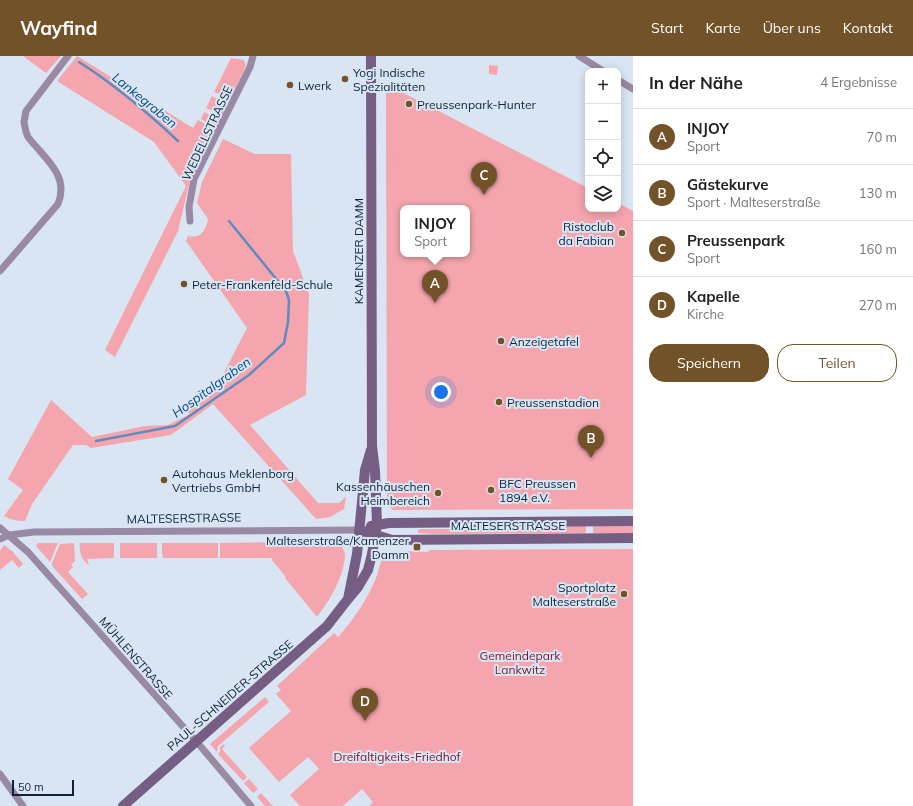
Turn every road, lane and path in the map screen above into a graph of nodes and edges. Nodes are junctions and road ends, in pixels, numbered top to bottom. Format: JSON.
{"nodes":[{"id":1,"x":68,"y":56,"type":"edge"},
{"id":2,"x":253,"y":56,"type":"edge"},
{"id":3,"x":371,"y":56,"type":"edge"},
{"id":4,"x":579,"y":56,"type":"edge"},
{"id":5,"x":598,"y":68,"type":"edge"},
{"id":6,"x":621,"y":82,"type":"edge"},
{"id":7,"x":633,"y":89,"type":"edge"},
{"id":8,"x":190,"y":221,"type":"dead end"},
{"id":9,"x":0,"y":271,"type":"edge"},
{"id":10,"x":372,"y":446,"type":"junction"},
{"id":11,"x":590,"y":521,"type":"junction"},
{"id":12,"x":633,"y":521,"type":"edge"},
{"id":13,"x":0,"y":528,"type":"edge"},
{"id":14,"x":376,"y":529,"type":"junction"},
{"id":15,"x":360,"y":530,"type":"junction"},
{"id":16,"x":8,"y":535,"type":"junction"},
{"id":17,"x":590,"y":538,"type":"junction"},
{"id":18,"x":633,"y":538,"type":"edge"},
{"id":19,"x":0,"y":539,"type":"edge"},
{"id":20,"x":348,"y":598,"type":"junction"},
{"id":21,"x":196,"y":742,"type":"junction"},
{"id":22,"x":0,"y":774,"type":"edge"},
{"id":23,"x":23,"y":806,"type":"edge"},
{"id":24,"x":123,"y":806,"type":"edge"},
{"id":25,"x":251,"y":806,"type":"edge"}],
"edges":[{"from":1,"to":9,"type":"street"},
{"from":2,"to":8,"type":"street","name":"WEDELLSTRASSE"},
{"from":3,"to":10,"type":"main road","name":"KAMENZER DAMM"},
{"from":4,"to":5,"type":"street"},
{"from":6,"to":7,"type":"street"},
{"from":10,"to":14,"type":"main road","name":"KAMENZER DAMM"},
{"from":10,"to":15,"type":"main road","name":"KAMENZER DAMM"},
{"from":11,"to":12,"type":"main road","name":"MALTESERSTRASSE"},
{"from":11,"to":14,"type":"main road","name":"MALTESERSTRASSE"},
{"from":11,"to":17,"type":"main road"},
{"from":13,"to":16,"type":"street","name":"MÜHLENSTRASSE"},
{"from":14,"to":15,"type":"main road","name":"MALTESERSTRASSE"},
{"from":14,"to":17,"type":"main road","name":"MALTESERSTRASSE"},
{"from":14,"to":20,"type":"main road","name":"PAUL-SCHNEIDER-STRASSE"},
{"from":15,"to":16,"type":"street","name":"MALTESERSTRASSE"},
{"from":15,"to":20,"type":"main road","name":"PAUL-SCHNEIDER-STRASSE"},
{"from":16,"to":19,"type":"street","name":"MALTESERSTRASSE"},
{"from":16,"to":21,"type":"street","name":"MÜHLENSTRASSE"},
{"from":17,"to":18,"type":"main road","name":"MALTESERSTRASSE"},
{"from":20,"to":21,"type":"main road","name":"PAUL-SCHNEIDER-STRASSE"},
{"from":21,"to":24,"type":"main road","name":"PAUL-SCHNEIDER-STRASSE"},
{"from":21,"to":25,"type":"street","name":"MÜHLENSTRASSE"},
{"from":22,"to":23,"type":"street"}]}
